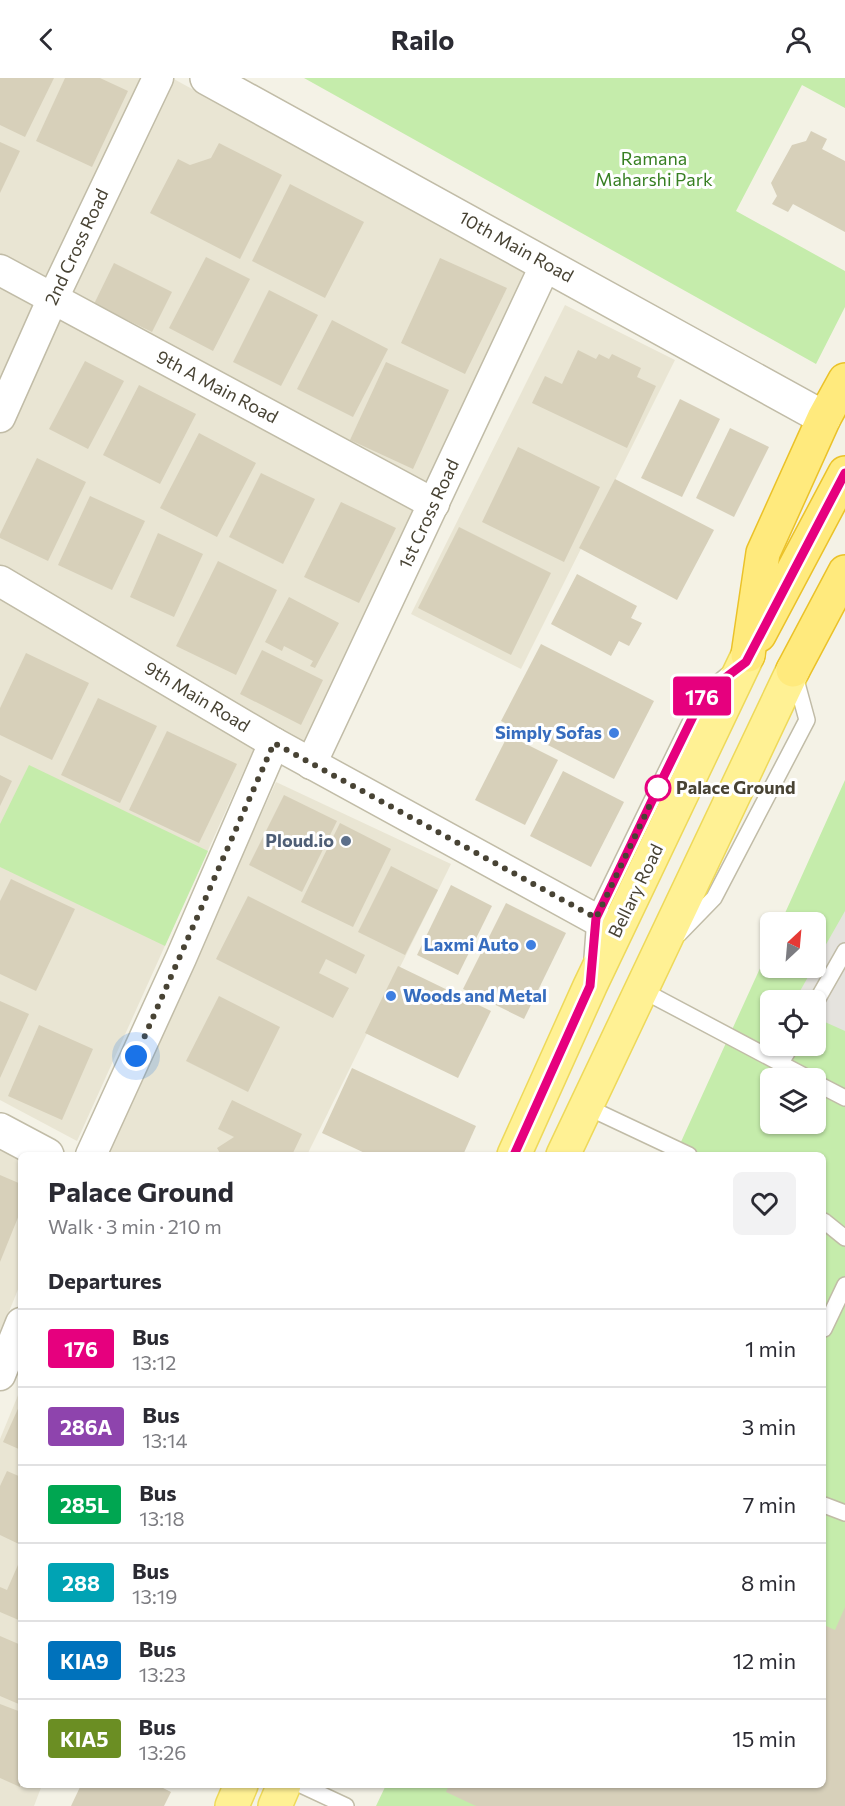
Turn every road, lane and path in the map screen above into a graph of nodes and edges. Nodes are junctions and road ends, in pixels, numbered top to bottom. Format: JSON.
{"nodes":[{"id":1,"x":158,"y":78,"type":"edge"},
{"id":2,"x":207,"y":78,"type":"edge"},
{"id":3,"x":546,"y":264,"type":"junction"},
{"id":4,"x":0,"y":270,"type":"edge"},
{"id":5,"x":53,"y":298,"type":"junction"},
{"id":6,"x":845,"y":380,"type":"edge"},
{"id":7,"x":0,"y":417,"type":"edge"},
{"id":8,"x":824,"y":418,"type":"junction"},
{"id":9,"x":845,"y":473,"type":"edge"},
{"id":10,"x":434,"y":504,"type":"junction"},
{"id":11,"x":845,"y":572,"type":"edge"},
{"id":12,"x":0,"y":581,"type":"edge"},
{"id":13,"x":845,"y":618,"type":"edge"},
{"id":14,"x":747,"y":658,"type":"junction"},
{"id":15,"x":793,"y":670,"type":"junction"},
{"id":16,"x":274,"y":743,"type":"junction"},
{"id":17,"x":311,"y":764,"type":"junction"},
{"id":18,"x":606,"y":924,"type":"junction"},
{"id":19,"x":845,"y":951,"type":"edge"},
{"id":20,"x":642,"y":990,"type":"junction"},
{"id":21,"x":823,"y":990,"type":"edge"},
{"id":22,"x":785,"y":1056,"type":"edge"},
{"id":23,"x":780,"y":1064,"type":"junction"},
{"id":24,"x":788,"y":1068,"type":"edge"},
{"id":25,"x":826,"y":1088,"type":"edge"},
{"id":26,"x":845,"y":1098,"type":"edge"},
{"id":27,"x":585,"y":1106,"type":"junction"},
{"id":28,"x":0,"y":1130,"type":"edge"},
{"id":29,"x":41,"y":1152,"type":"edge"},
{"id":30,"x":92,"y":1152,"type":"edge"},
{"id":31,"x":515,"y":1152,"type":"edge"},
{"id":32,"x":564,"y":1152,"type":"edge"},
{"id":33,"x":683,"y":1152,"type":"edge"},
{"id":34,"x":826,"y":1223,"type":"edge"},
{"id":35,"x":845,"y":1238,"type":"edge"},
{"id":36,"x":845,"y":1285,"type":"edge"},
{"id":37,"x":826,"y":1325,"type":"edge"},
{"id":38,"x":18,"y":1330,"type":"edge"},
{"id":39,"x":0,"y":1374,"type":"edge"},
{"id":40,"x":826,"y":1506,"type":"edge"},
{"id":41,"x":845,"y":1513,"type":"edge"},
{"id":42,"x":240,"y":1788,"type":"edge"},
{"id":43,"x":283,"y":1788,"type":"edge"},
{"id":44,"x":307,"y":1788,"type":"edge"},
{"id":45,"x":232,"y":1806,"type":"edge"},
{"id":46,"x":275,"y":1806,"type":"edge"},
{"id":47,"x":346,"y":1806,"type":"edge"}],
"edges":[{"from":1,"to":5,"type":"street","name":"2nd Cross Road"},
{"from":2,"to":3,"type":"street","name":"10th Main Road"},
{"from":3,"to":8,"type":"street","name":"10th Main Road"},
{"from":3,"to":10,"type":"street","name":"1st Cross Road"},
{"from":4,"to":5,"type":"street","name":"9th A Main Road"},
{"from":5,"to":7,"type":"street","name":"2nd Cross Road"},
{"from":5,"to":10,"type":"street","name":"9th A Main Road"},
{"from":6,"to":8,"type":"highway"},
{"from":8,"to":14,"type":"highway"},
{"from":9,"to":14,"type":"highway"},
{"from":10,"to":17,"type":"street","name":"1st Cross Road"},
{"from":11,"to":15,"type":"highway"},
{"from":12,"to":16,"type":"street","name":"9th Main Road"},
{"from":13,"to":15,"type":"highway"},
{"from":14,"to":18,"type":"main road","name":"Bellary Road"},
{"from":15,"to":20,"type":"main road"},
{"from":16,"to":17,"type":"street","name":"9th Main Road"},
{"from":16,"to":30,"type":"street"},
{"from":17,"to":18,"type":"street","name":"9th Main Road"},
{"from":18,"to":31,"type":"main road","name":"Bellary Road"},
{"from":19,"to":21,"type":"lane"},
{"from":20,"to":23,"type":"lane"},
{"from":20,"to":27,"type":"main road"},
{"from":22,"to":23,"type":"lane"},
{"from":23,"to":24,"type":"lane"},
{"from":25,"to":26,"type":"lane"},
{"from":27,"to":32,"type":"main road"},
{"from":27,"to":33,"type":"lane"},
{"from":28,"to":29,"type":"street"},
{"from":34,"to":35,"type":"lane"},
{"from":36,"to":37,"type":"lane"},
{"from":38,"to":39,"type":"street"},
{"from":40,"to":41,"type":"lane"},
{"from":42,"to":45,"type":"main road"},
{"from":43,"to":46,"type":"main road"},
{"from":44,"to":47,"type":"lane"}]}
